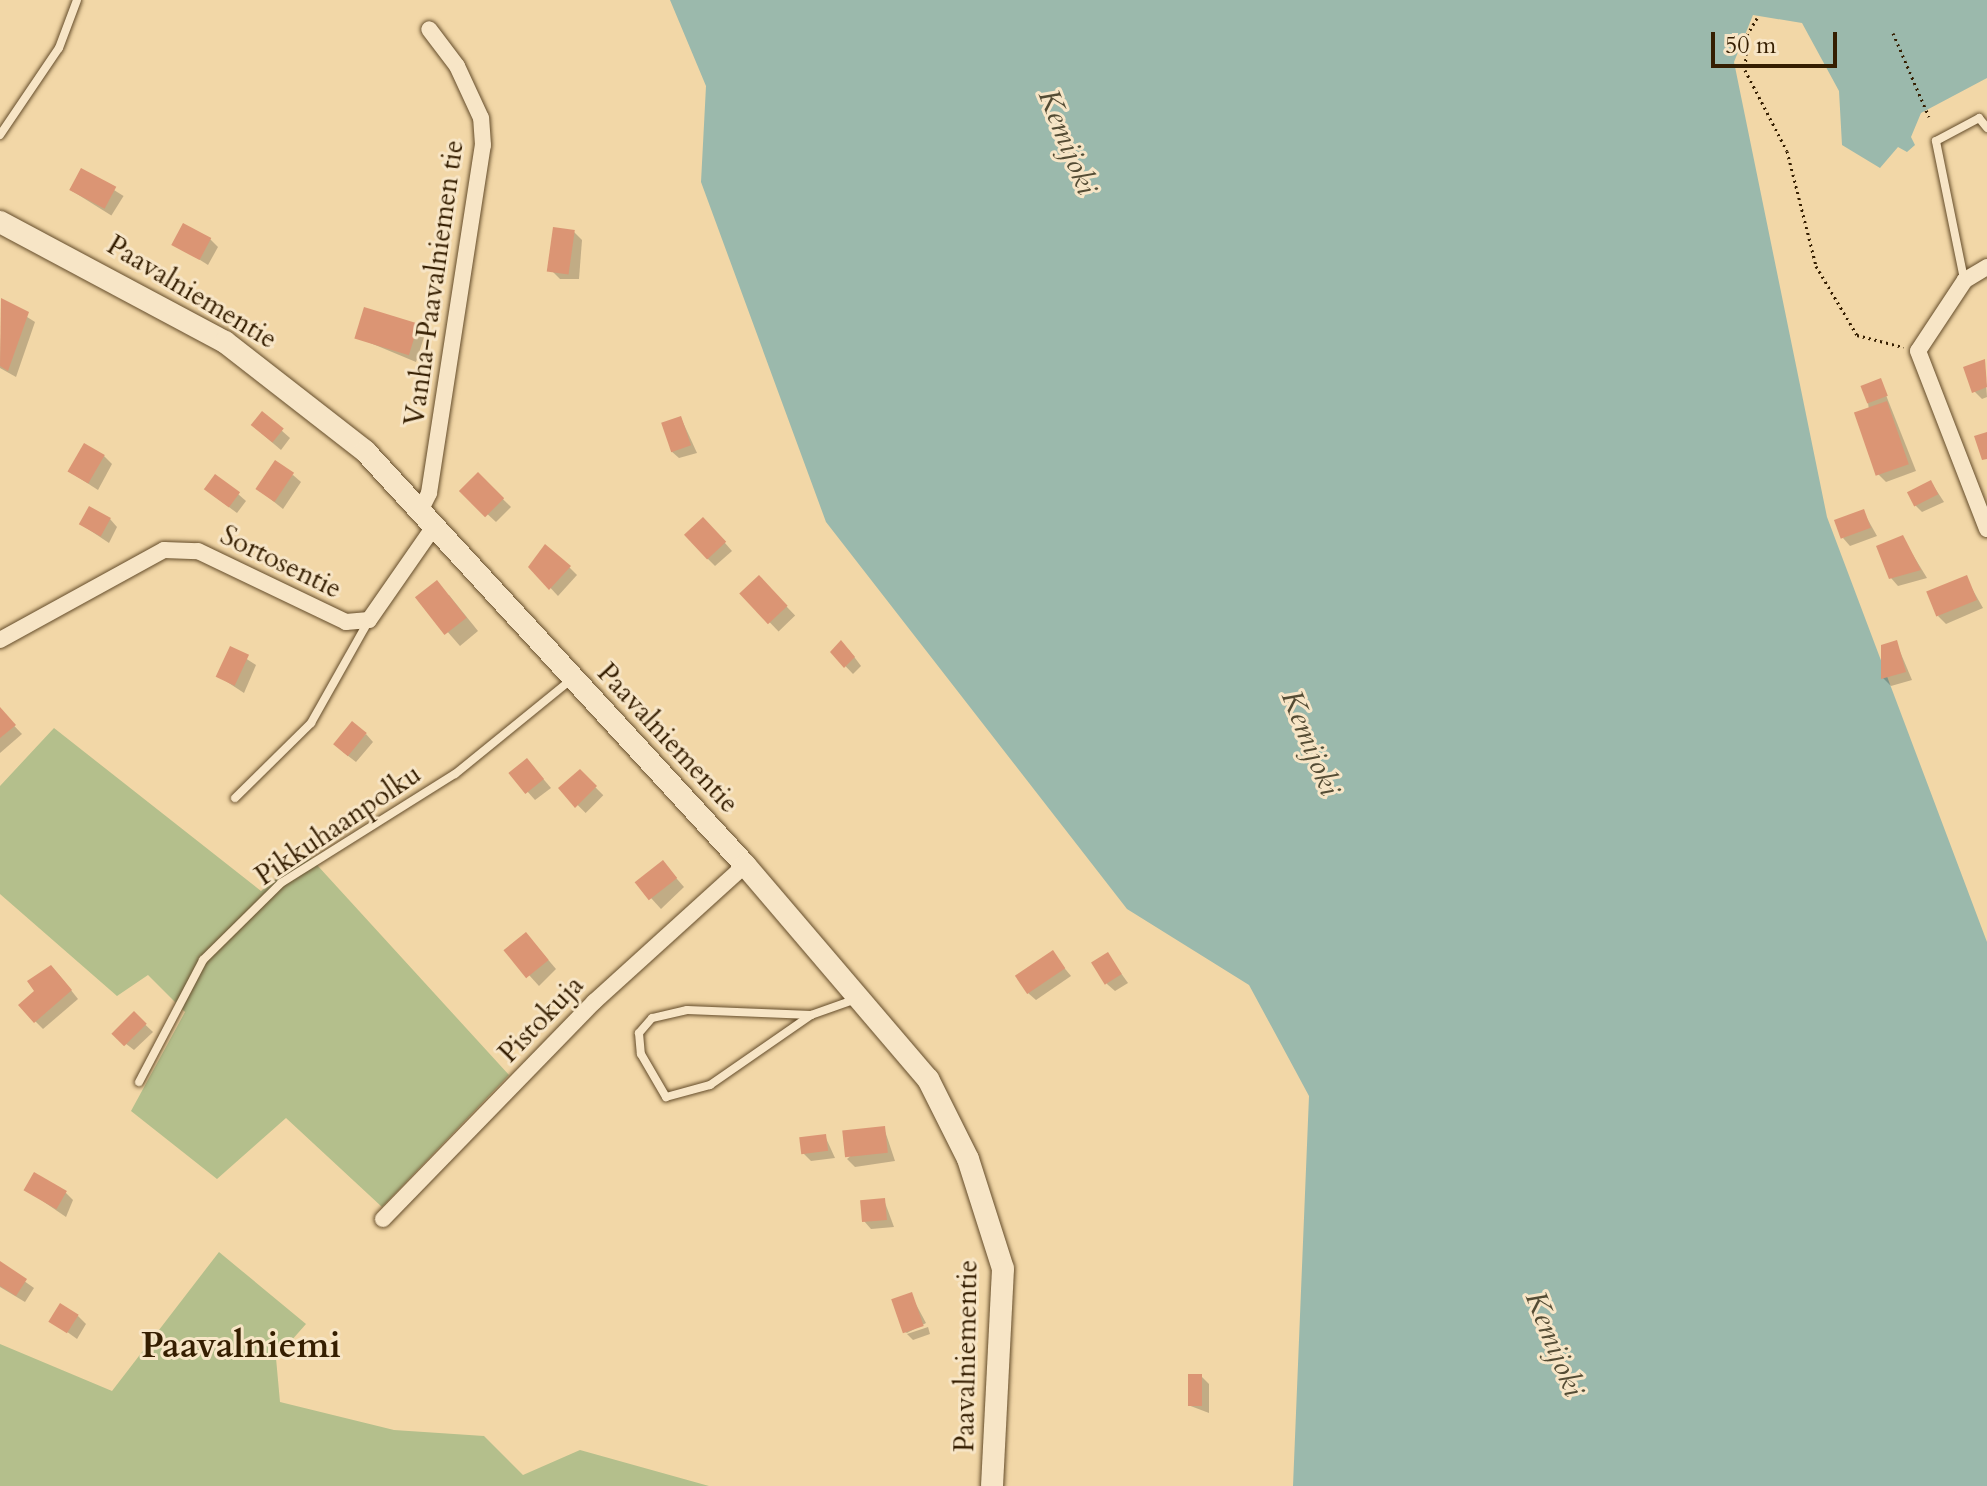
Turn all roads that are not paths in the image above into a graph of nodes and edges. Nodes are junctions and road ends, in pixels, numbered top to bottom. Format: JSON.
{"nodes":[{"id":1,"x":77,"y":0,"type":"edge"},
{"id":2,"x":429,"y":29,"type":"dead end"},
{"id":3,"x":1987,"y":128,"type":"edge"},
{"id":4,"x":0,"y":135,"type":"edge"},
{"id":5,"x":0,"y":222,"type":"edge"},
{"id":6,"x":1987,"y":267,"type":"edge"},
{"id":7,"x":1965,"y":280,"type":"junction"},
{"id":8,"x":428,"y":517,"type":"junction"},
{"id":9,"x":1987,"y":529,"type":"edge"},
{"id":10,"x":369,"y":620,"type":"junction"},
{"id":11,"x":0,"y":640,"type":"edge"},
{"id":12,"x":573,"y":679,"type":"junction"},
{"id":13,"x":235,"y":798,"type":"dead end"},
{"id":14,"x":745,"y":865,"type":"junction"},
{"id":15,"x":861,"y":998,"type":"junction"},
{"id":16,"x":811,"y":1015,"type":"junction"},
{"id":17,"x":139,"y":1082,"type":"dead end"},
{"id":18,"x":383,"y":1219,"type":"dead end"},
{"id":19,"x":992,"y":1486,"type":"edge"}],
"edges":[{"from":1,"to":4,"type":"lane"},
{"from":2,"to":8,"type":"street","name":"Vanha-Paavalniemen tie"},
{"from":3,"to":7,"type":"lane"},
{"from":5,"to":8,"type":"street","name":"Paavalniementie"},
{"from":6,"to":7,"type":"street"},
{"from":7,"to":9,"type":"street"},
{"from":8,"to":10,"type":"street","name":"Vanha-Paavalniemen tie"},
{"from":8,"to":12,"type":"street","name":"Paavalniementie"},
{"from":10,"to":11,"type":"street","name":"Sortosentie"},
{"from":10,"to":13,"type":"lane"},
{"from":12,"to":14,"type":"street","name":"Paavalniementie"},
{"from":12,"to":17,"type":"lane","name":"Pikkuhaanpolku"},
{"from":14,"to":15,"type":"street","name":"Paavalniementie"},
{"from":14,"to":18,"type":"street","name":"Pistokuja"},
{"from":15,"to":16,"type":"lane"},
{"from":15,"to":19,"type":"street","name":"Paavalniementie"},
{"from":16,"to":16,"type":"lane"}]}
